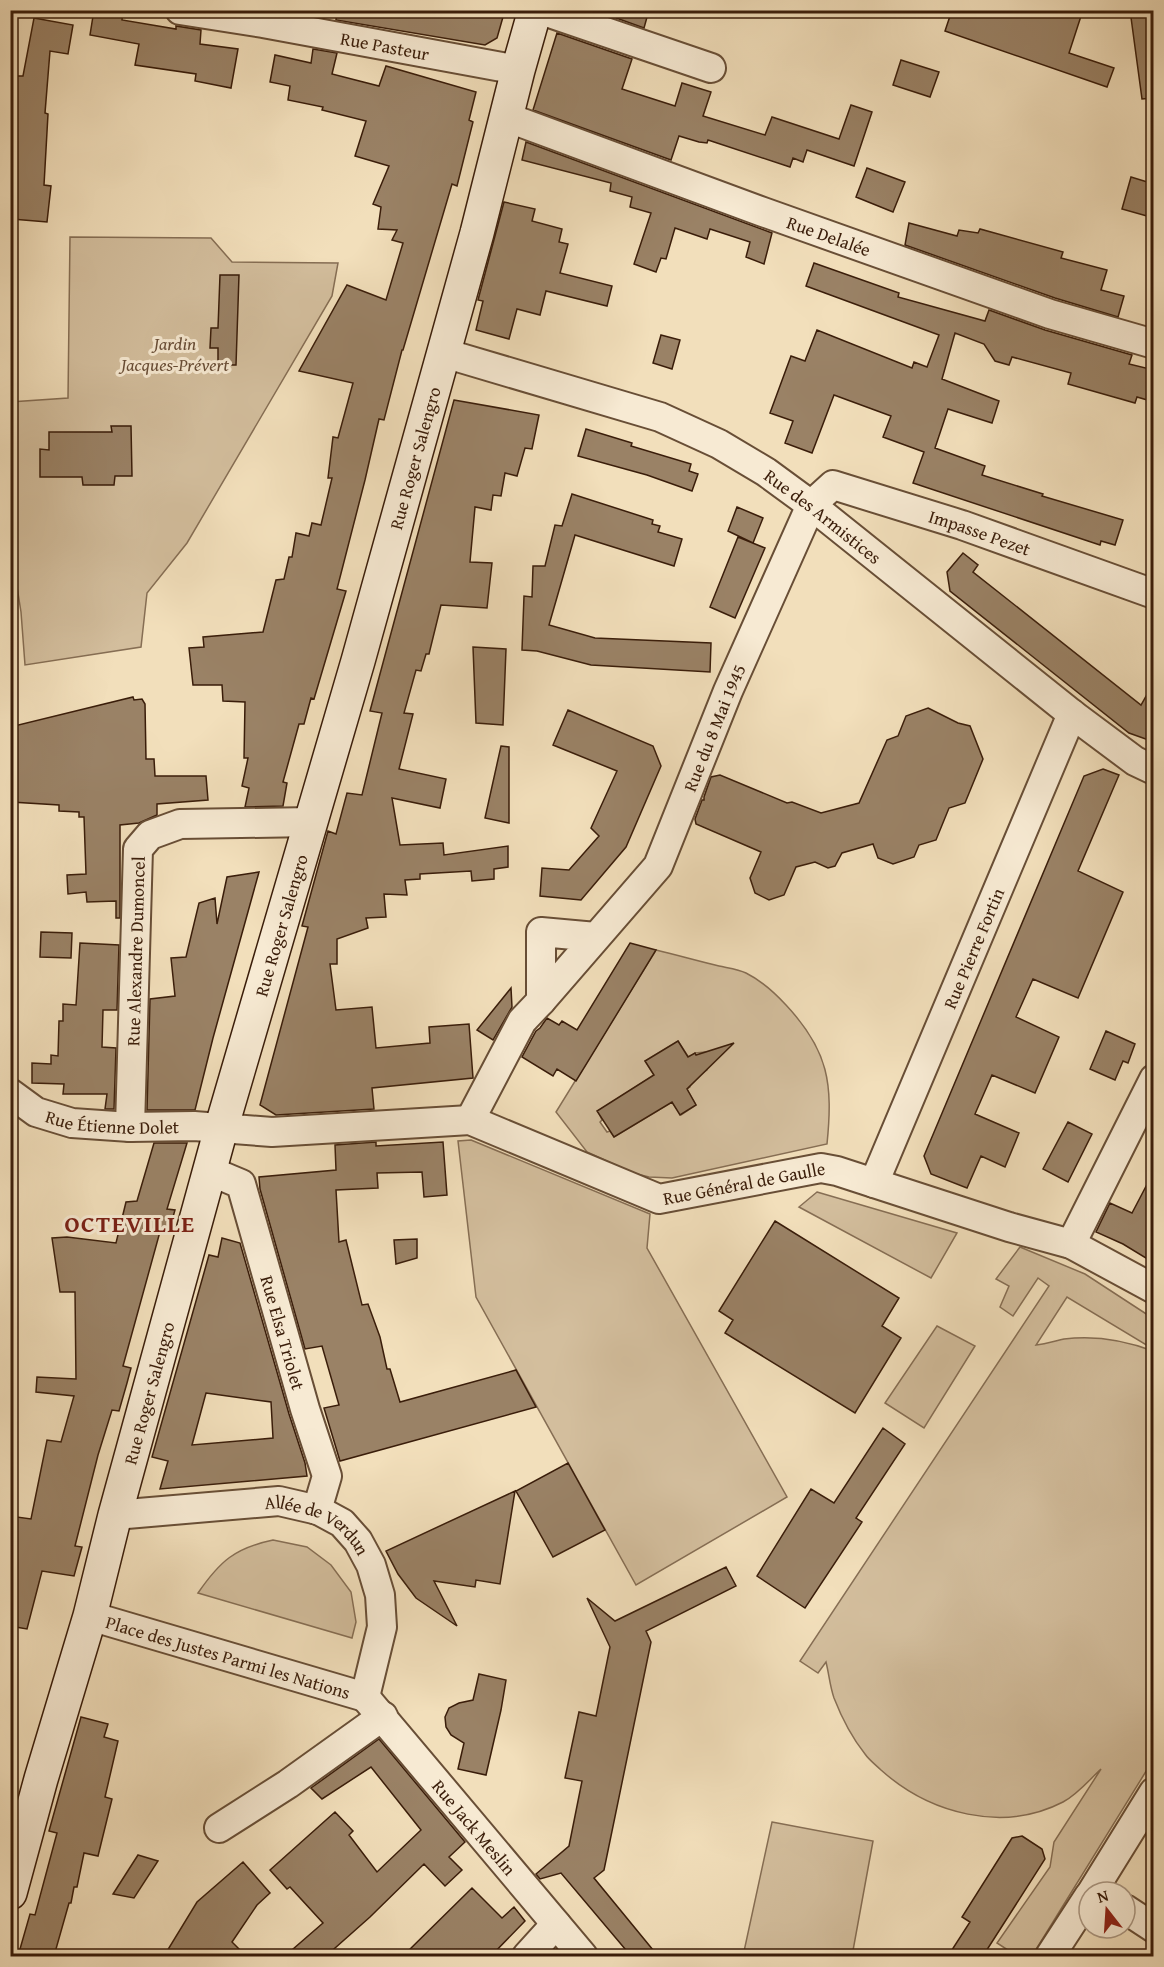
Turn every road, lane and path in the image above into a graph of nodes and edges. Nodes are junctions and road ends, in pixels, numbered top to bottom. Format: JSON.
{"nodes":[{"id":1,"x":180,"y":10,"type":"edge"},
{"id":2,"x":535,"y":10,"type":"edge"},
{"id":3,"x":541,"y":10,"type":"edge"},
{"id":4,"x":711,"y":68,"type":"dead end"},
{"id":5,"x":518,"y":70,"type":"junction"},
{"id":6,"x":506,"y":117,"type":"junction"},
{"id":7,"x":1154,"y":344,"type":"edge"},
{"id":8,"x":444,"y":353,"type":"junction"},
{"id":9,"x":811,"y":505,"type":"junction"},
{"id":10,"x":1154,"y":594,"type":"edge"},
{"id":11,"x":1072,"y":714,"type":"junction"},
{"id":12,"x":1154,"y":770,"type":"edge"},
{"id":13,"x":312,"y":822,"type":"junction"},
{"id":14,"x":596,"y":937,"type":"junction"},
{"id":15,"x":541,"y":1001,"type":"junction"},
{"id":16,"x":1154,"y":1079,"type":"edge"},
{"id":17,"x":10,"y":1093,"type":"edge"},
{"id":18,"x":470,"y":1120,"type":"junction"},
{"id":19,"x":130,"y":1127,"type":"junction"},
{"id":20,"x":221,"y":1129,"type":"junction"},
{"id":21,"x":210,"y":1171,"type":"junction"},
{"id":22,"x":873,"y":1183,"type":"junction"},
{"id":23,"x":1071,"y":1244,"type":"junction"},
{"id":24,"x":1154,"y":1288,"type":"edge"},
{"id":25,"x":316,"y":1510,"type":"junction"},
{"id":26,"x":115,"y":1515,"type":"junction"},
{"id":27,"x":90,"y":1616,"type":"junction"},
{"id":28,"x":374,"y":1707,"type":"junction"},
{"id":29,"x":1154,"y":1792,"type":"edge"},
{"id":30,"x":219,"y":1828,"type":"dead end"},
{"id":31,"x":18,"y":1840,"type":"edge"},
{"id":32,"x":1101,"y":1880,"type":"edge"},
{"id":33,"x":10,"y":1893,"type":"edge"},
{"id":34,"x":1077,"y":1917,"type":"edge"},
{"id":35,"x":1137,"y":1917,"type":"edge"},
{"id":36,"x":556,"y":1924,"type":"junction"},
{"id":37,"x":1154,"y":1928,"type":"edge"},
{"id":38,"x":527,"y":1956,"type":"edge"},
{"id":39,"x":583,"y":1956,"type":"edge"},
{"id":40,"x":1050,"y":1956,"type":"edge"}],
"edges":[{"from":1,"to":5,"type":"street","name":"Rue Pasteur"},
{"from":2,"to":5,"type":"main road","name":"Rue Roger Salengro"},
{"from":3,"to":4,"type":"street"},
{"from":5,"to":6,"type":"main road","name":"Rue Roger Salengro"},
{"from":6,"to":7,"type":"street","name":"Rue Delalée"},
{"from":6,"to":8,"type":"main road","name":"Rue Roger Salengro"},
{"from":8,"to":9,"type":"street","name":"Rue des Armistices"},
{"from":8,"to":13,"type":"main road","name":"Rue Roger Salengro"},
{"from":9,"to":10,"type":"street","name":"Impasse Pezet"},
{"from":9,"to":11,"type":"street","name":"Rue des Armistices"},
{"from":9,"to":14,"type":"street","name":"Rue du 8 Mai 1945"},
{"from":11,"to":12,"type":"street","name":"Rue des Armistices"},
{"from":11,"to":22,"type":"street","name":"Rue Pierre Fortin"},
{"from":13,"to":19,"type":"street","name":"Rue Alexandre Dumoncel"},
{"from":13,"to":20,"type":"main road","name":"Rue Roger Salengro"},
{"from":14,"to":15,"type":"street","name":"Rue du 8 Mai 1945"},
{"from":14,"to":15,"type":"street"},
{"from":15,"to":18,"type":"street","name":"Rue du 8 Mai 1945"},
{"from":16,"to":23,"type":"street"},
{"from":17,"to":19,"type":"street","name":"Rue Étienne Dolet"},
{"from":18,"to":20,"type":"street","name":"Rue Général de Gaulle"},
{"from":18,"to":22,"type":"street","name":"Rue Général de Gaulle"},
{"from":19,"to":20,"type":"street","name":"Rue Étienne Dolet"},
{"from":20,"to":21,"type":"main road","name":"Rue Roger Salengro"},
{"from":21,"to":25,"type":"street","name":"Rue Elsa Triolet"},
{"from":21,"to":26,"type":"main road","name":"Rue Roger Salengro"},
{"from":22,"to":23,"type":"street","name":"Rue Général de Gaulle"},
{"from":23,"to":24,"type":"street","name":"Rue Général de Gaulle"},
{"from":25,"to":26,"type":"street","name":"Allée de Verdun"},
{"from":25,"to":28,"type":"street","name":"Allée de Verdun"},
{"from":26,"to":27,"type":"main road","name":"Rue Roger Salengro"},
{"from":27,"to":28,"type":"street","name":"Place des Justes Parmi les Nations"},
{"from":27,"to":31,"type":"main road","name":"Rue Roger Salengro"},
{"from":28,"to":30,"type":"street"},
{"from":28,"to":36,"type":"street","name":"Rue Jack Meslin"},
{"from":29,"to":32,"type":"street"},
{"from":31,"to":33,"type":"main road","name":"Rue Roger Salengro"},
{"from":34,"to":40,"type":"street"},
{"from":35,"to":37,"type":"street"},
{"from":36,"to":38,"type":"street"},
{"from":36,"to":39,"type":"street","name":"Rue Jack Meslin"}]}
